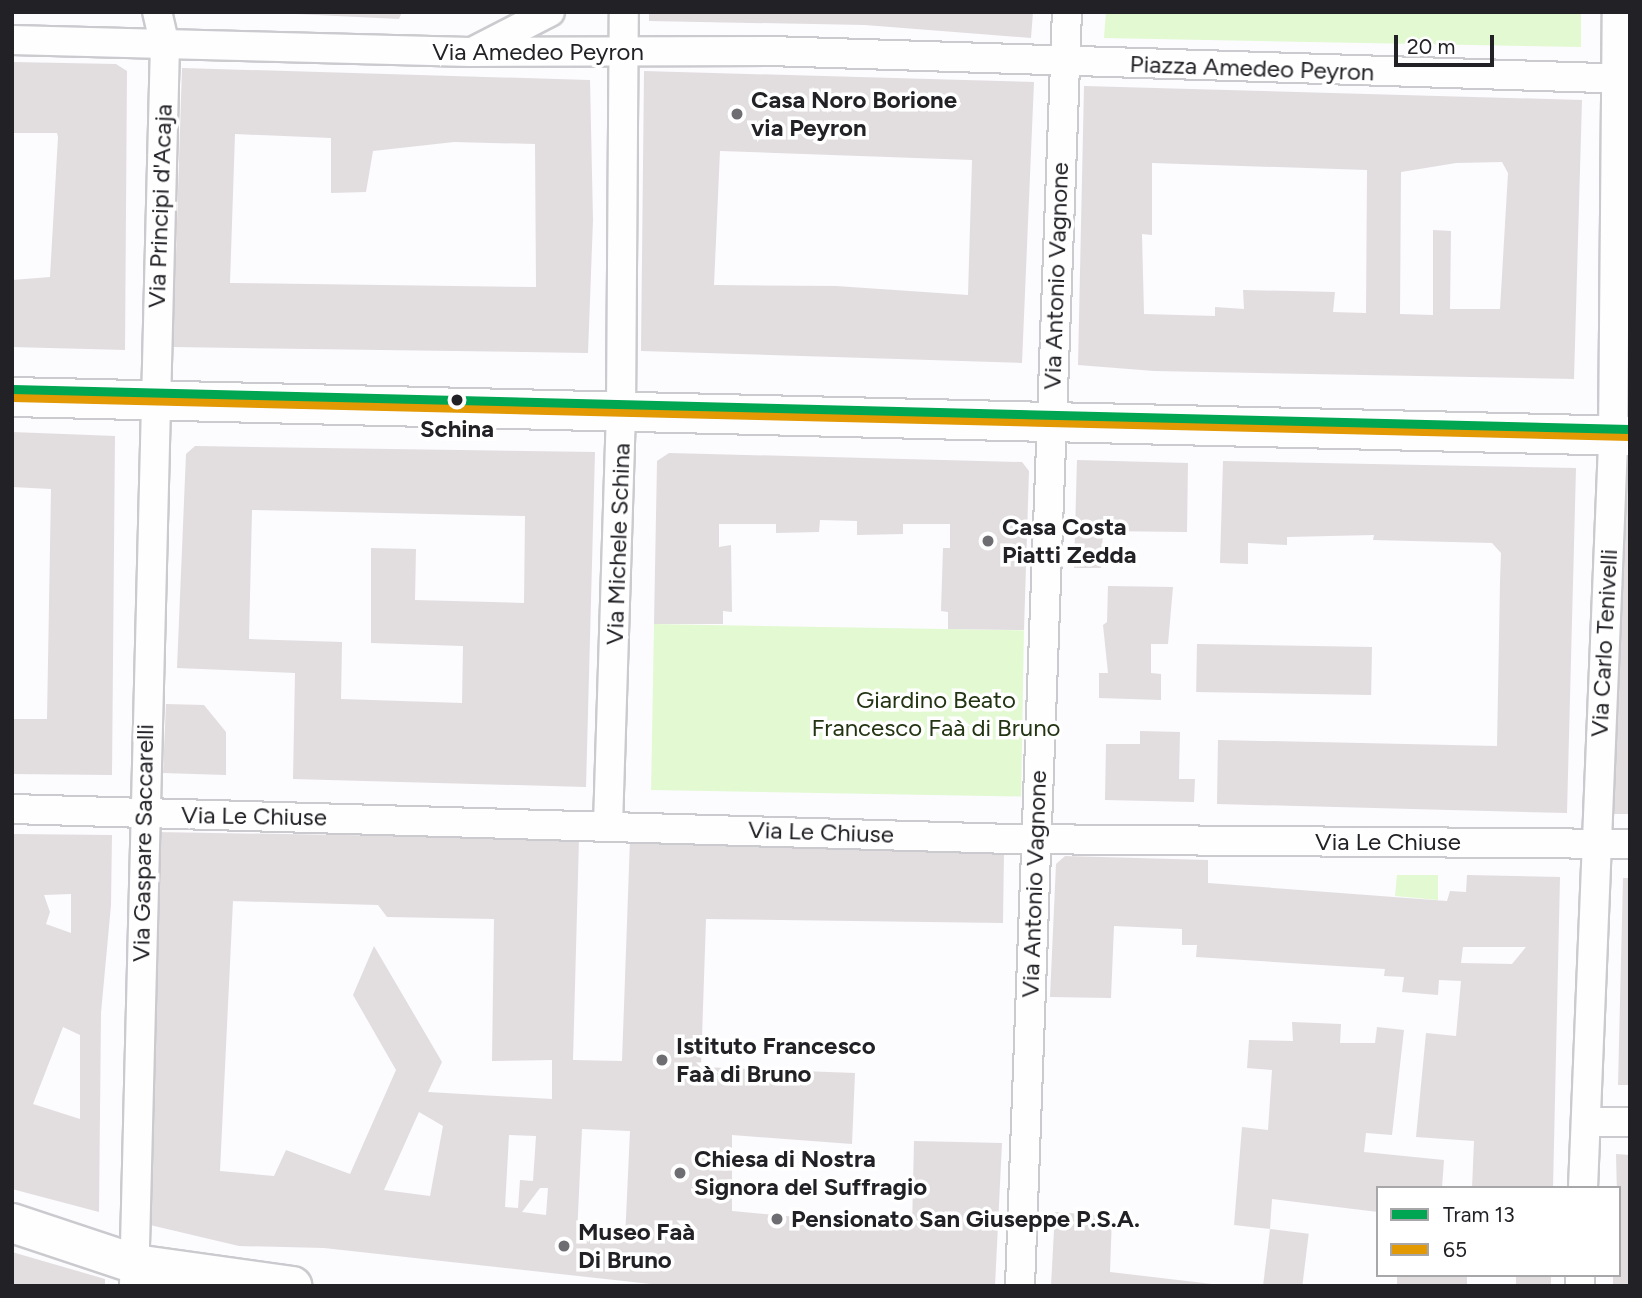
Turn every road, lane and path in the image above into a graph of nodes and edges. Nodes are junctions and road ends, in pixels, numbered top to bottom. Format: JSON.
{"nodes":[{"id":1,"x":157,"y":12,"type":"edge"},
{"id":2,"x":550,"y":12,"type":"edge"},
{"id":3,"x":624,"y":12,"type":"edge"},
{"id":4,"x":1067,"y":12,"type":"edge"},
{"id":5,"x":1617,"y":12,"type":"edge"},
{"id":6,"x":12,"y":40,"type":"edge"},
{"id":7,"x":165,"y":46,"type":"junction"},
{"id":8,"x":470,"y":52,"type":"junction"},
{"id":9,"x":623,"y":53,"type":"junction"},
{"id":10,"x":1064,"y":63,"type":"junction"},
{"id":11,"x":1623,"y":79,"type":"edge"},
{"id":12,"x":12,"y":397,"type":"edge"},
{"id":13,"x":153,"y":401,"type":"junction"},
{"id":14,"x":621,"y":412,"type":"junction"},
{"id":15,"x":1050,"y":422,"type":"junction"},
{"id":16,"x":1622,"y":436,"type":"edge"},
{"id":17,"x":12,"y":809,"type":"edge"},
{"id":18,"x":144,"y":814,"type":"junction"},
{"id":19,"x":608,"y":825,"type":"junction"},
{"id":20,"x":1034,"y":839,"type":"junction"},
{"id":21,"x":1594,"y":843,"type":"junction"},
{"id":22,"x":1630,"y":844,"type":"edge"},
{"id":23,"x":1586,"y":1122,"type":"junction"},
{"id":24,"x":1630,"y":1122,"type":"edge"},
{"id":25,"x":1583,"y":1186,"type":"edge"},
{"id":26,"x":12,"y":1223,"type":"edge"},
{"id":27,"x":134,"y":1275,"type":"edge"},
{"id":28,"x":292,"y":1286,"type":"edge"},
{"id":29,"x":1020,"y":1286,"type":"edge"}],
"edges":[{"from":1,"to":7,"type":"street","name":"Via Principi d'Acaja"},
{"from":2,"to":8,"type":"street"},
{"from":3,"to":9,"type":"street","name":"Via Michele Schina"},
{"from":4,"to":10,"type":"street"},
{"from":5,"to":11,"type":"street","name":"Via Carlo Tenivelli"},
{"from":6,"to":7,"type":"street","name":"Via Amedeo Peyron"},
{"from":7,"to":8,"type":"street","name":"Via Amedeo Peyron"},
{"from":7,"to":13,"type":"street","name":"Via Principi d'Acaja"},
{"from":8,"to":9,"type":"street","name":"Via Amedeo Peyron"},
{"from":9,"to":10,"type":"street","name":"Via Amedeo Peyron"},
{"from":9,"to":14,"type":"street","name":"Via Michele Schina"},
{"from":10,"to":11,"type":"street","name":"Piazza Amedeo Peyron"},
{"from":10,"to":15,"type":"street","name":"Via Antonio Vagnone"},
{"from":11,"to":16,"type":"street","name":"Via Carlo Tenivelli"},
{"from":12,"to":13,"type":"street"},
{"from":13,"to":14,"type":"street"},
{"from":13,"to":18,"type":"street","name":"Via Gaspare Saccarelli"},
{"from":14,"to":15,"type":"street"},
{"from":14,"to":19,"type":"street","name":"Via Michele Schina"},
{"from":15,"to":16,"type":"street"},
{"from":15,"to":20,"type":"street","name":"Via Antonio Vagnone"},
{"from":16,"to":21,"type":"street","name":"Via Carlo Tenivelli"},
{"from":17,"to":18,"type":"street","name":"Via Le Chiuse"},
{"from":18,"to":19,"type":"street","name":"Via Le Chiuse"},
{"from":18,"to":27,"type":"street","name":"Via Gaspare Saccarelli"},
{"from":19,"to":20,"type":"street","name":"Via Le Chiuse"},
{"from":20,"to":21,"type":"street","name":"Via Le Chiuse"},
{"from":20,"to":29,"type":"street","name":"Via Antonio Vagnone"},
{"from":21,"to":22,"type":"street","name":"Via Le Chiuse"},
{"from":21,"to":23,"type":"street","name":"Via Carlo Tenivelli"},
{"from":23,"to":24,"type":"street"},
{"from":23,"to":25,"type":"street","name":"Via Carlo Tenivelli"},
{"from":26,"to":27,"type":"street"},
{"from":27,"to":28,"type":"street"}]}
